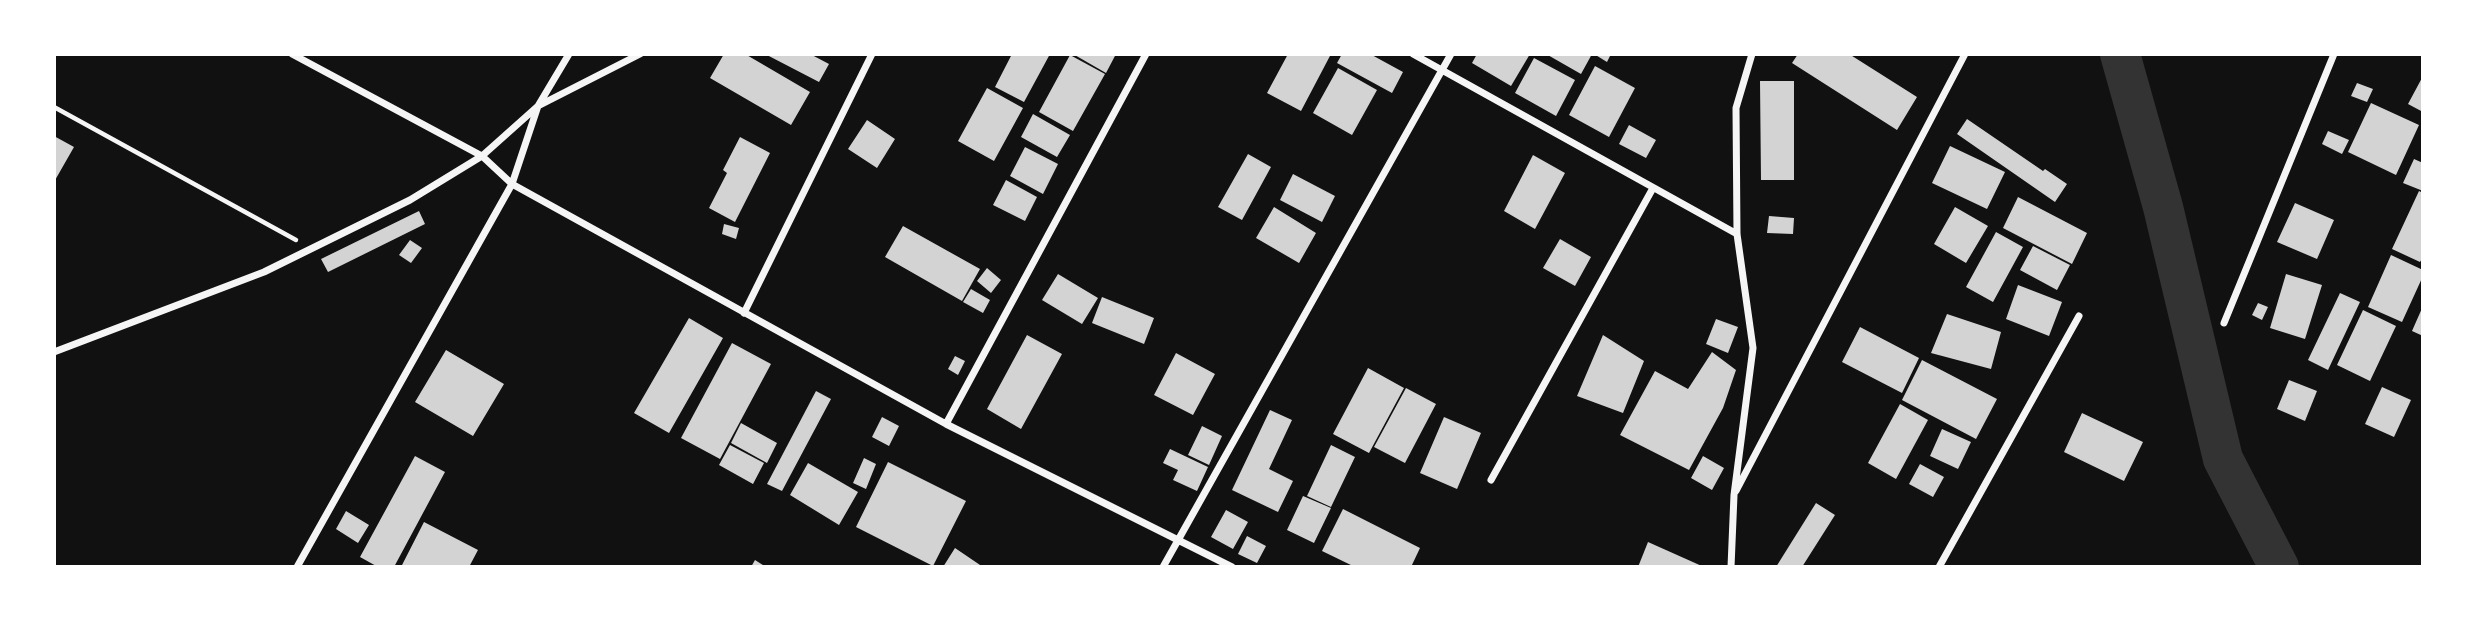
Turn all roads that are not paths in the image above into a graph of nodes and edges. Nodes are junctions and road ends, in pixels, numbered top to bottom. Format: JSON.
{"nodes":[{"id":1,"x":292,"y":54,"type":"edge"},
{"id":2,"x":569,"y":54,"type":"edge"},
{"id":3,"x":640,"y":54,"type":"edge"},
{"id":4,"x":872,"y":54,"type":"edge"},
{"id":5,"x":1146,"y":54,"type":"edge"},
{"id":6,"x":1413,"y":54,"type":"edge"},
{"id":7,"x":1451,"y":54,"type":"edge"},
{"id":8,"x":1752,"y":54,"type":"edge"},
{"id":9,"x":1965,"y":54,"type":"edge"},
{"id":10,"x":2334,"y":54,"type":"edge"},
{"id":11,"x":1442,"y":71,"type":"junction"},
{"id":12,"x":538,"y":106,"type":"junction"},
{"id":13,"x":482,"y":156,"type":"junction"},
{"id":14,"x":512,"y":184,"type":"junction"},
{"id":15,"x":1653,"y":188,"type":"junction"},
{"id":16,"x":1737,"y":234,"type":"junction"},
{"id":17,"x":744,"y":313,"type":"junction"},
{"id":18,"x":2078,"y":316,"type":"dead end"},
{"id":19,"x":2224,"y":323,"type":"dead end"},
{"id":20,"x":54,"y":352,"type":"edge"},
{"id":21,"x":946,"y":424,"type":"junction"},
{"id":22,"x":1491,"y":480,"type":"dead end"},
{"id":23,"x":1734,"y":495,"type":"junction"},
{"id":24,"x":1178,"y":540,"type":"junction"},
{"id":25,"x":1731,"y":554,"type":"junction"},
{"id":26,"x":297,"y":567,"type":"edge"},
{"id":27,"x":1163,"y":567,"type":"edge"},
{"id":28,"x":1232,"y":567,"type":"edge"},
{"id":29,"x":1724,"y":567,"type":"edge"},
{"id":30,"x":1731,"y":567,"type":"edge"},
{"id":31,"x":1939,"y":567,"type":"edge"}],
"edges":[{"from":1,"to":13,"type":"street"},
{"from":2,"to":12,"type":"street"},
{"from":3,"to":12,"type":"street"},
{"from":4,"to":17,"type":"street"},
{"from":5,"to":21,"type":"street"},
{"from":6,"to":11,"type":"street"},
{"from":7,"to":11,"type":"street"},
{"from":8,"to":16,"type":"street"},
{"from":9,"to":23,"type":"street"},
{"from":10,"to":19,"type":"street"},
{"from":11,"to":15,"type":"street"},
{"from":11,"to":24,"type":"street"},
{"from":12,"to":13,"type":"street"},
{"from":12,"to":14,"type":"street"},
{"from":13,"to":14,"type":"street"},
{"from":13,"to":20,"type":"street"},
{"from":14,"to":17,"type":"street"},
{"from":14,"to":26,"type":"street"},
{"from":15,"to":16,"type":"street"},
{"from":15,"to":22,"type":"street"},
{"from":16,"to":23,"type":"street"},
{"from":17,"to":21,"type":"street"},
{"from":18,"to":31,"type":"street"},
{"from":21,"to":24,"type":"street"},
{"from":23,"to":25,"type":"street"},
{"from":24,"to":27,"type":"street"},
{"from":24,"to":28,"type":"street"},
{"from":25,"to":29,"type":"street"},
{"from":25,"to":30,"type":"street"}]}
